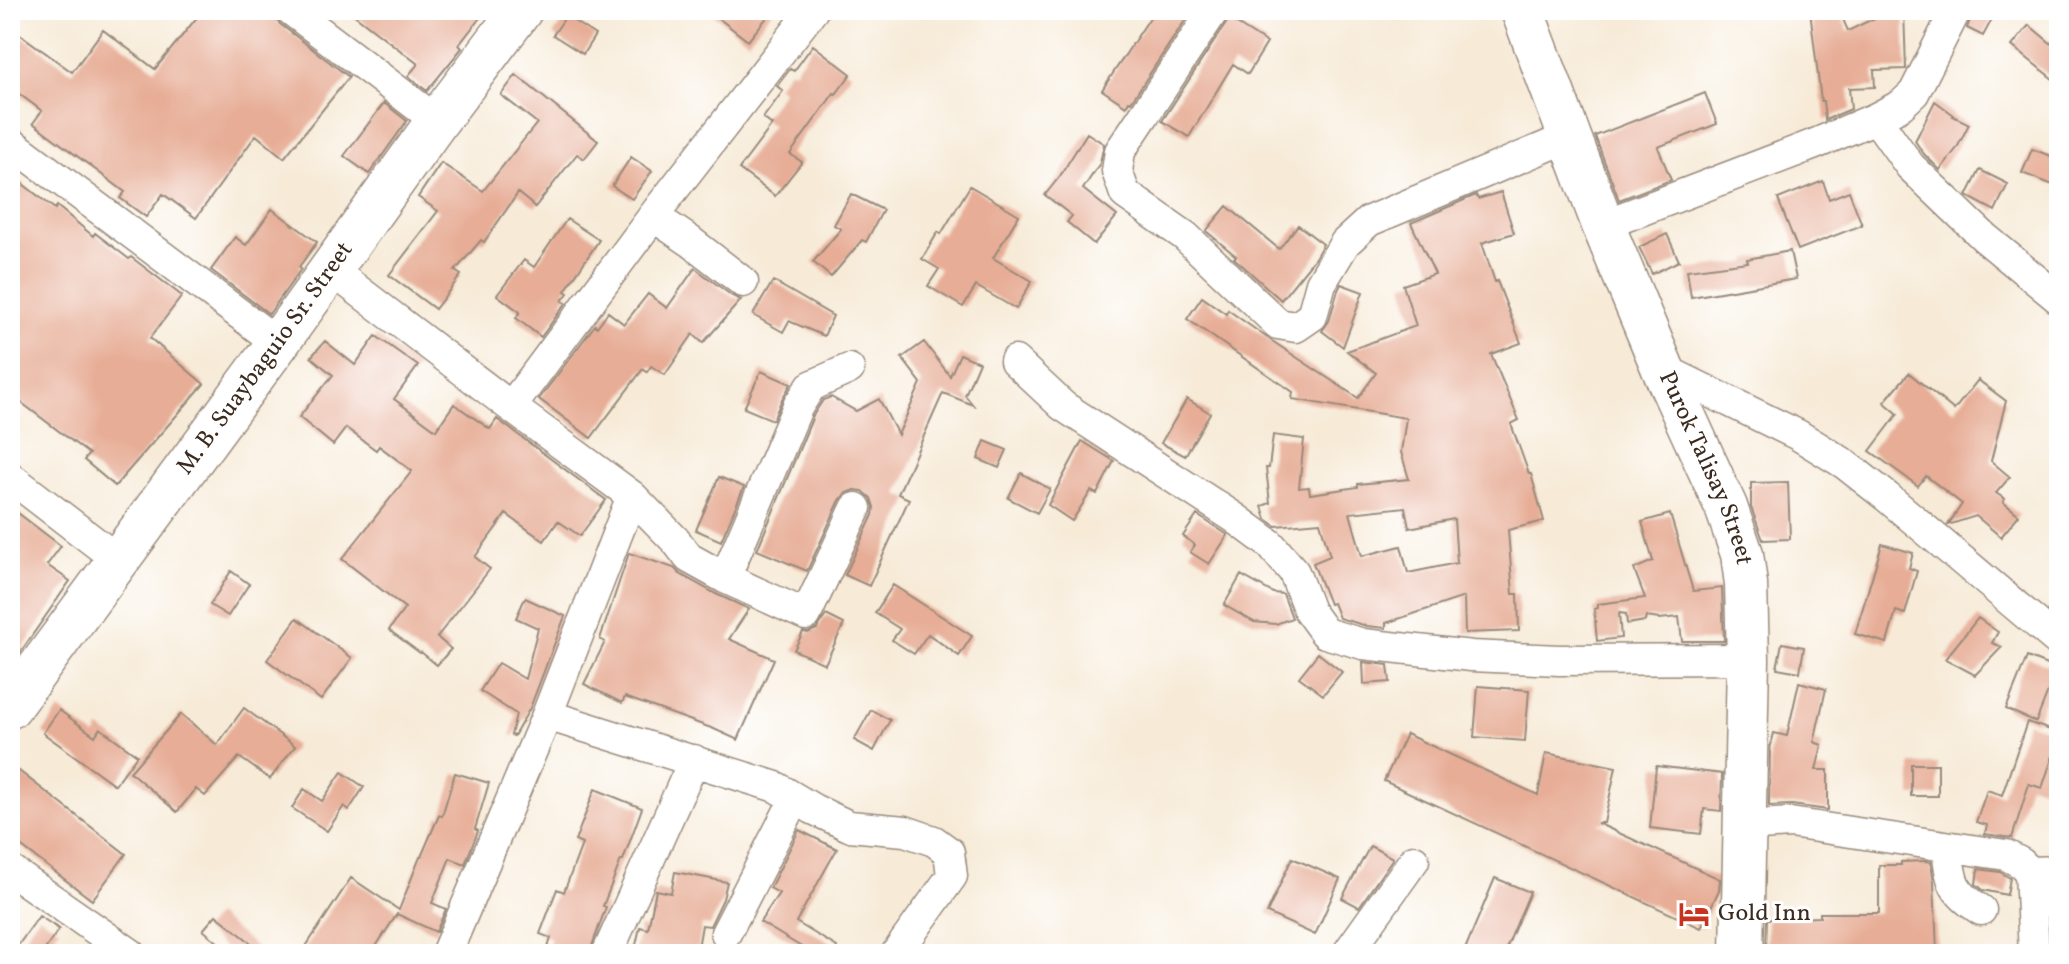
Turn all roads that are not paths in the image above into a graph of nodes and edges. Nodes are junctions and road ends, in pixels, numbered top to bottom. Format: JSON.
{"nodes":[{"id":1,"x":291,"y":10,"type":"edge"},
{"id":2,"x":521,"y":10,"type":"edge"},
{"id":3,"x":813,"y":10,"type":"edge"},
{"id":4,"x":1214,"y":10,"type":"edge"},
{"id":5,"x":1522,"y":10,"type":"edge"},
{"id":6,"x":1951,"y":13,"type":"edge"},
{"id":7,"x":1876,"y":118,"type":"junction"},
{"id":8,"x":437,"y":121,"type":"junction"},
{"id":9,"x":1569,"y":137,"type":"junction"},
{"id":10,"x":10,"y":142,"type":"edge"},
{"id":11,"x":653,"y":216,"type":"junction"},
{"id":12,"x":1603,"y":225,"type":"junction"},
{"id":13,"x":330,"y":269,"type":"junction"},
{"id":14,"x":743,"y":282,"type":"dead end"},
{"id":15,"x":2059,"y":299,"type":"edge"},
{"id":16,"x":278,"y":343,"type":"junction"},
{"id":17,"x":1015,"y":361,"type":"dead end"},
{"id":18,"x":849,"y":369,"type":"dead end"},
{"id":19,"x":1663,"y":369,"type":"junction"},
{"id":20,"x":511,"y":407,"type":"junction"},
{"id":21,"x":10,"y":477,"type":"edge"},
{"id":22,"x":632,"y":496,"type":"junction"},
{"id":23,"x":856,"y":508,"type":"dead end"},
{"id":24,"x":118,"y":560,"type":"junction"},
{"id":25,"x":725,"y":578,"type":"junction"},
{"id":26,"x":2059,"y":642,"type":"edge"},
{"id":27,"x":1748,"y":659,"type":"junction"},
{"id":28,"x":10,"y":707,"type":"edge"},
{"id":29,"x":547,"y":715,"type":"junction"},
{"id":30,"x":694,"y":760,"type":"junction"},
{"id":31,"x":795,"y":799,"type":"junction"},
{"id":32,"x":1746,"y":826,"type":"junction"},
{"id":33,"x":1947,"y":847,"type":"junction"},
{"id":34,"x":1414,"y":860,"type":"dead end"},
{"id":35,"x":10,"y":870,"type":"edge"},
{"id":36,"x":2044,"y":872,"type":"edge"},
{"id":37,"x":1981,"y":910,"type":"dead end"},
{"id":38,"x":726,"y":933,"type":"dead end"},
{"id":39,"x":131,"y":954,"type":"edge"},
{"id":40,"x":446,"y":954,"type":"edge"},
{"id":41,"x":607,"y":954,"type":"edge"},
{"id":42,"x":896,"y":954,"type":"edge"},
{"id":43,"x":1347,"y":954,"type":"edge"},
{"id":44,"x":1742,"y":954,"type":"edge"},
{"id":45,"x":2034,"y":954,"type":"edge"}],
"edges":[{"from":1,"to":8,"type":"street"},
{"from":2,"to":8,"type":"street","name":"M. B. Suaybaguio Sr. Street"},
{"from":3,"to":11,"type":"street"},
{"from":4,"to":9,"type":"street"},
{"from":5,"to":9,"type":"street","name":"Purok Talisay Street"},
{"from":6,"to":7,"type":"street"},
{"from":7,"to":12,"type":"street"},
{"from":7,"to":15,"type":"street"},
{"from":8,"to":13,"type":"street","name":"M. B. Suaybaguio Sr. Street"},
{"from":9,"to":12,"type":"street","name":"Purok Talisay Street"},
{"from":10,"to":16,"type":"street"},
{"from":11,"to":14,"type":"street"},
{"from":11,"to":20,"type":"street"},
{"from":12,"to":19,"type":"street","name":"Purok Talisay Street"},
{"from":13,"to":16,"type":"street","name":"M. B. Suaybaguio Sr. Street"},
{"from":13,"to":20,"type":"street"},
{"from":16,"to":24,"type":"street","name":"M. B. Suaybaguio Sr. Street"},
{"from":17,"to":27,"type":"street"},
{"from":18,"to":25,"type":"street"},
{"from":19,"to":26,"type":"street"},
{"from":19,"to":27,"type":"street","name":"Purok Talisay Street"},
{"from":20,"to":22,"type":"street"},
{"from":21,"to":24,"type":"street"},
{"from":22,"to":25,"type":"street"},
{"from":22,"to":29,"type":"street"},
{"from":23,"to":25,"type":"street"},
{"from":24,"to":28,"type":"street","name":"M. B. Suaybaguio Sr. Street"},
{"from":27,"to":32,"type":"street","name":"Purok Talisay Street"},
{"from":29,"to":30,"type":"street"},
{"from":29,"to":40,"type":"street"},
{"from":30,"to":31,"type":"street"},
{"from":30,"to":41,"type":"street"},
{"from":31,"to":38,"type":"street"},
{"from":31,"to":42,"type":"street"},
{"from":32,"to":33,"type":"street"},
{"from":32,"to":44,"type":"street","name":"Purok Talisay Street"},
{"from":33,"to":36,"type":"street"},
{"from":33,"to":37,"type":"street"},
{"from":34,"to":43,"type":"street"},
{"from":35,"to":39,"type":"street"},
{"from":36,"to":45,"type":"street"}]}
